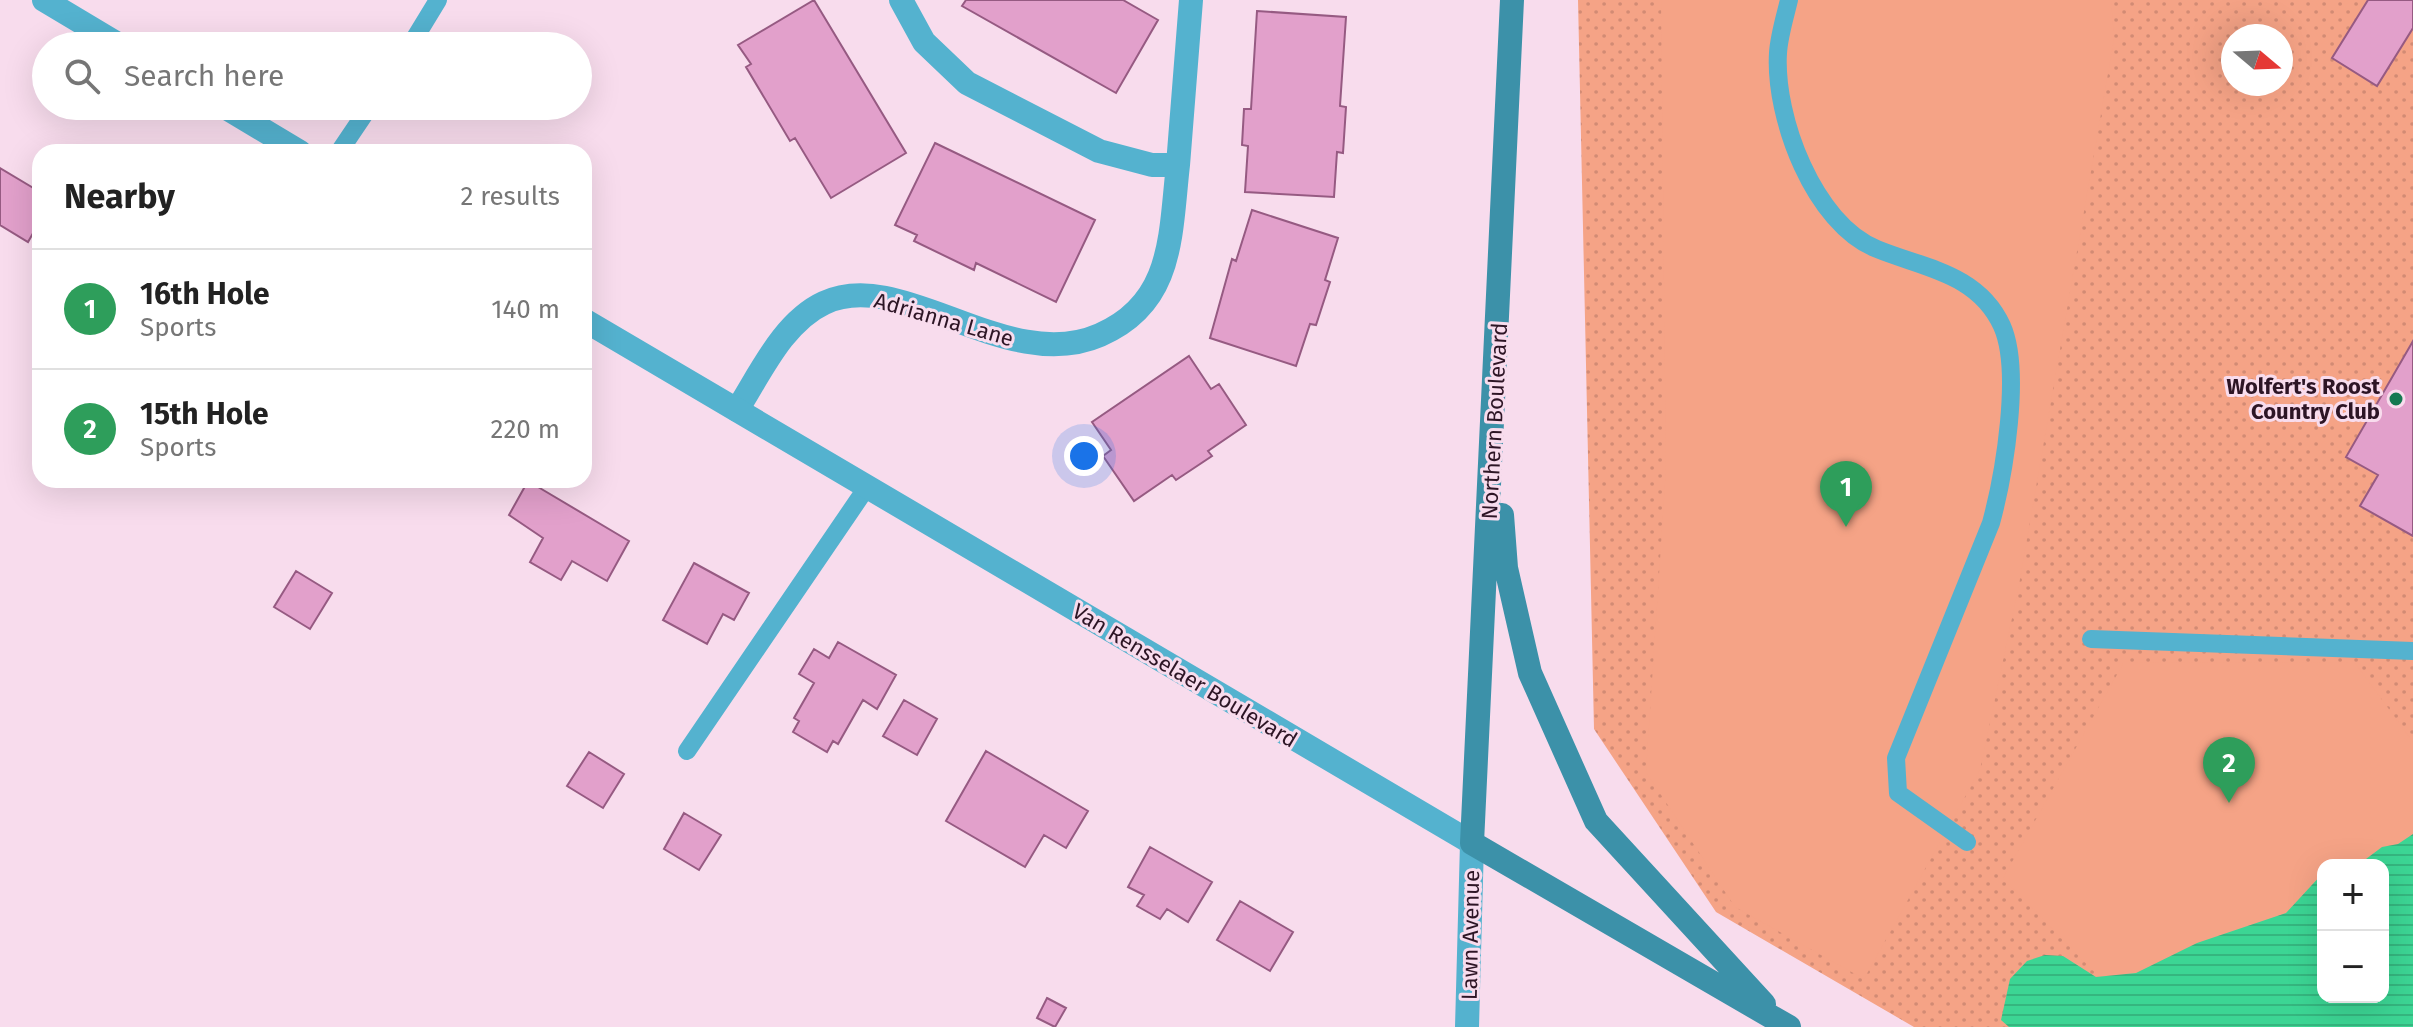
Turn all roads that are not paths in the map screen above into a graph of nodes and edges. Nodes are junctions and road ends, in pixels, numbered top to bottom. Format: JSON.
{"nodes":[{"id":1,"x":44,"y":0,"type":"edge"},
{"id":2,"x":438,"y":0,"type":"edge"},
{"id":3,"x":901,"y":0,"type":"edge"},
{"id":4,"x":1191,"y":0,"type":"edge"},
{"id":5,"x":1512,"y":0,"type":"edge"},
{"id":6,"x":1789,"y":0,"type":"edge"},
{"id":7,"x":98,"y":32,"type":"edge"},
{"id":8,"x":419,"y":32,"type":"edge"},
{"id":9,"x":246,"y":120,"type":"edge"},
{"id":10,"x":361,"y":120,"type":"edge"},
{"id":11,"x":287,"y":144,"type":"edge"},
{"id":12,"x":344,"y":144,"type":"edge"},
{"id":13,"x":1178,"y":165,"type":"junction"},
{"id":14,"x":592,"y":325,"type":"edge"},
{"id":15,"x":1496,"y":379,"type":"junction"},
{"id":16,"x":737,"y":410,"type":"junction"},
{"id":17,"x":867,"y":487,"type":"junction"},
{"id":18,"x":2091,"y":639,"type":"dead end"},
{"id":19,"x":2413,"y":651,"type":"edge"},
{"id":20,"x":687,"y":751,"type":"dead end"},
{"id":21,"x":1967,"y":842,"type":"dead end"},
{"id":22,"x":1472,"y":843,"type":"junction"},
{"id":23,"x":1785,"y":1025,"type":"edge"},
{"id":24,"x":1467,"y":1027,"type":"edge"}],
"edges":[{"from":1,"to":7,"type":"street"},
{"from":2,"to":8,"type":"lane"},
{"from":3,"to":13,"type":"street"},
{"from":4,"to":13,"type":"street","name":"Adrianna Lane"},
{"from":5,"to":15,"type":"main road","name":"Northern Boulevard"},
{"from":6,"to":21,"type":"lane"},
{"from":9,"to":11,"type":"street"},
{"from":10,"to":12,"type":"lane"},
{"from":13,"to":16,"type":"street","name":"Adrianna Lane"},
{"from":14,"to":16,"type":"street","name":"Van Rensselaer Boulevard"},
{"from":15,"to":22,"type":"main road","name":"Northern Boulevard"},
{"from":15,"to":23,"type":"main road"},
{"from":16,"to":17,"type":"street","name":"Van Rensselaer Boulevard"},
{"from":17,"to":20,"type":"lane"},
{"from":17,"to":22,"type":"street","name":"Van Rensselaer Boulevard"},
{"from":18,"to":19,"type":"lane"},
{"from":22,"to":23,"type":"main road","name":"Van Rensselaer Boulevard"},
{"from":22,"to":24,"type":"street","name":"Lawn Avenue"}]}
